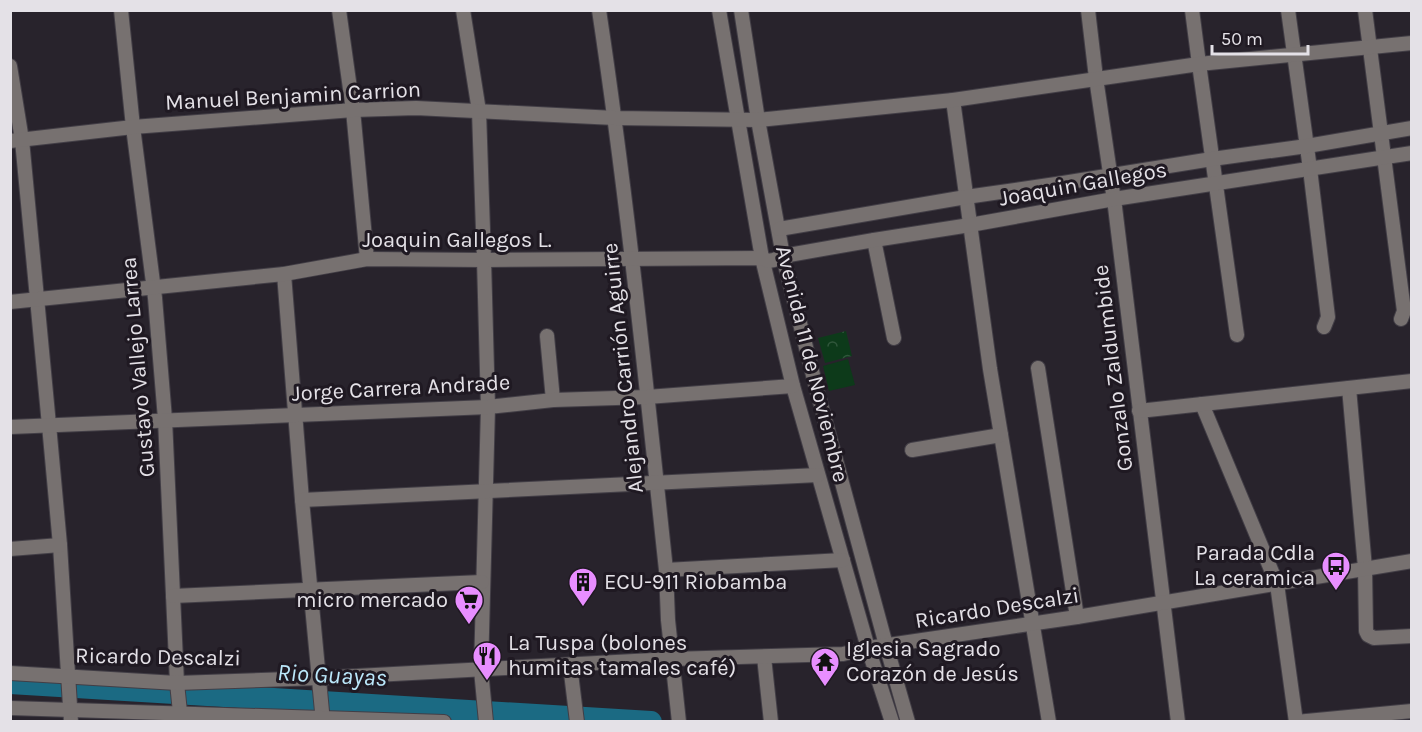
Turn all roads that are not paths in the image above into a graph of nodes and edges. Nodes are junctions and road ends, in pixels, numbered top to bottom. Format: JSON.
{"nodes":[{"id":1,"x":121,"y":10,"type":"edge"},
{"id":2,"x":339,"y":10,"type":"edge"},
{"id":3,"x":463,"y":10,"type":"edge"},
{"id":4,"x":599,"y":10,"type":"edge"},
{"id":5,"x":719,"y":10,"type":"edge"},
{"id":6,"x":741,"y":10,"type":"edge"},
{"id":7,"x":1088,"y":10,"type":"edge"},
{"id":8,"x":1192,"y":10,"type":"edge"},
{"id":9,"x":1288,"y":10,"type":"edge"},
{"id":10,"x":1365,"y":10,"type":"edge"},
{"id":11,"x":1412,"y":43,"type":"edge"},
{"id":12,"x":1370,"y":47,"type":"junction"},
{"id":13,"x":1294,"y":54,"type":"junction"},
{"id":14,"x":1199,"y":64,"type":"junction"},
{"id":15,"x":10,"y":66,"type":"edge"},
{"id":16,"x":1096,"y":78,"type":"junction"},
{"id":17,"x":953,"y":100,"type":"junction"},
{"id":18,"x":353,"y":110,"type":"junction"},
{"id":19,"x":479,"y":111,"type":"junction"},
{"id":20,"x":615,"y":118,"type":"junction"},
{"id":21,"x":737,"y":120,"type":"junction"},
{"id":22,"x":758,"y":120,"type":"junction"},
{"id":23,"x":133,"y":127,"type":"junction"},
{"id":24,"x":1412,"y":128,"type":"edge"},
{"id":25,"x":1382,"y":134,"type":"junction"},
{"id":26,"x":16,"y":140,"type":"edge"},
{"id":27,"x":1307,"y":146,"type":"junction"},
{"id":28,"x":1412,"y":153,"type":"edge"},
{"id":29,"x":1385,"y":157,"type":"junction"},
{"id":30,"x":1212,"y":159,"type":"junction"},
{"id":31,"x":1310,"y":169,"type":"junction"},
{"id":32,"x":1111,"y":175,"type":"junction"},
{"id":33,"x":1215,"y":183,"type":"junction"},
{"id":34,"x":966,"y":197,"type":"junction"},
{"id":35,"x":1114,"y":199,"type":"junction"},
{"id":36,"x":970,"y":225,"type":"junction"},
{"id":37,"x":779,"y":229,"type":"junction"},
{"id":38,"x":874,"y":240,"type":"junction"},
{"id":39,"x":783,"y":256,"type":"junction"},
{"id":40,"x":762,"y":258,"type":"junction"},
{"id":41,"x":367,"y":259,"type":"junction"},
{"id":42,"x":484,"y":260,"type":"junction"},
{"id":43,"x":633,"y":260,"type":"junction"},
{"id":44,"x":284,"y":274,"type":"junction"},
{"id":45,"x":154,"y":288,"type":"junction"},
{"id":46,"x":36,"y":299,"type":"junction"},
{"id":47,"x":10,"y":302,"type":"edge"},
{"id":48,"x":1401,"y":319,"type":"dead end"},
{"id":49,"x":1324,"y":327,"type":"dead end"},
{"id":50,"x":1237,"y":334,"type":"dead end"},
{"id":51,"x":547,"y":336,"type":"dead end"},
{"id":52,"x":894,"y":338,"type":"dead end"},
{"id":53,"x":1038,"y":368,"type":"dead end"},
{"id":54,"x":1412,"y":381,"type":"edge"},
{"id":55,"x":793,"y":386,"type":"junction"},
{"id":56,"x":1349,"y":388,"type":"junction"},
{"id":57,"x":647,"y":397,"type":"junction"},
{"id":58,"x":553,"y":400,"type":"junction"},
{"id":59,"x":1202,"y":404,"type":"junction"},
{"id":60,"x":488,"y":406,"type":"junction"},
{"id":61,"x":1139,"y":411,"type":"junction"},
{"id":62,"x":296,"y":414,"type":"junction"},
{"id":63,"x":165,"y":419,"type":"junction"},
{"id":64,"x":49,"y":425,"type":"junction"},
{"id":65,"x":10,"y":426,"type":"edge"},
{"id":66,"x":1001,"y":435,"type":"junction"},
{"id":67,"x":912,"y":450,"type":"dead end"},
{"id":68,"x":818,"y":475,"type":"junction"},
{"id":69,"x":657,"y":484,"type":"junction"},
{"id":70,"x":485,"y":492,"type":"junction"},
{"id":71,"x":302,"y":500,"type":"junction"},
{"id":72,"x":60,"y":545,"type":"junction"},
{"id":73,"x":10,"y":549,"type":"edge"},
{"id":74,"x":843,"y":560,"type":"junction"},
{"id":75,"x":1412,"y":561,"type":"edge"},
{"id":76,"x":1365,"y":568,"type":"junction"},
{"id":77,"x":666,"y":570,"type":"junction"},
{"id":78,"x":483,"y":582,"type":"junction"},
{"id":79,"x":1276,"y":584,"type":"junction"},
{"id":80,"x":310,"y":590,"type":"junction"},
{"id":81,"x":173,"y":596,"type":"junction"},
{"id":82,"x":1164,"y":603,"type":"junction"},
{"id":83,"x":1077,"y":617,"type":"junction"},
{"id":84,"x":1034,"y":624,"type":"junction"},
{"id":85,"x":1412,"y":636,"type":"edge"},
{"id":86,"x":886,"y":645,"type":"junction"},
{"id":87,"x":868,"y":648,"type":"junction"},
{"id":88,"x":764,"y":657,"type":"junction"},
{"id":89,"x":672,"y":659,"type":"junction"},
{"id":90,"x":570,"y":665,"type":"junction"},
{"id":91,"x":481,"y":670,"type":"junction"},
{"id":92,"x":10,"y":673,"type":"edge"},
{"id":93,"x":68,"y":676,"type":"junction"},
{"id":94,"x":319,"y":678,"type":"junction"},
{"id":95,"x":177,"y":683,"type":"junction"},
{"id":96,"x":10,"y":708,"type":"edge"},
{"id":97,"x":1412,"y":711,"type":"edge"},
{"id":98,"x":10,"y":717,"type":"edge"},
{"id":99,"x":71,"y":722,"type":"edge"},
{"id":100,"x":181,"y":722,"type":"edge"},
{"id":101,"x":212,"y":722,"type":"edge"},
{"id":102,"x":323,"y":722,"type":"edge"},
{"id":103,"x":444,"y":722,"type":"edge"},
{"id":104,"x":486,"y":722,"type":"edge"},
{"id":105,"x":577,"y":722,"type":"edge"},
{"id":106,"x":679,"y":722,"type":"edge"},
{"id":107,"x":771,"y":722,"type":"edge"},
{"id":108,"x":892,"y":722,"type":"edge"},
{"id":109,"x":908,"y":722,"type":"edge"},
{"id":110,"x":1049,"y":722,"type":"edge"},
{"id":111,"x":1178,"y":722,"type":"edge"},
{"id":112,"x":1296,"y":722,"type":"edge"}],
"edges":[{"from":1,"to":23,"type":"street","name":"Gustavo Vallejo Larrea"},
{"from":2,"to":18,"type":"street"},
{"from":3,"to":19,"type":"street"},
{"from":4,"to":20,"type":"street","name":"Alejandro Carrión Aguirre"},
{"from":5,"to":21,"type":"street","name":"Avenida 11 de Noviembre"},
{"from":6,"to":22,"type":"street","name":"Avenida 11 de Noviembre"},
{"from":7,"to":16,"type":"street","name":"Gonzalo Zaldumbide"},
{"from":8,"to":14,"type":"street"},
{"from":9,"to":13,"type":"street"},
{"from":10,"to":12,"type":"street"},
{"from":11,"to":12,"type":"street","name":"Manuel Benjamin Carrion"},
{"from":12,"to":13,"type":"street","name":"Manuel Benjamin Carrion"},
{"from":12,"to":25,"type":"street"},
{"from":13,"to":14,"type":"street","name":"Manuel Benjamin Carrion"},
{"from":13,"to":27,"type":"street"},
{"from":14,"to":16,"type":"street","name":"Manuel Benjamin Carrion"},
{"from":14,"to":30,"type":"street"},
{"from":15,"to":26,"type":"street"},
{"from":16,"to":17,"type":"street","name":"Manuel Benjamin Carrion"},
{"from":16,"to":32,"type":"street","name":"Gonzalo Zaldumbide"},
{"from":17,"to":22,"type":"street","name":"Manuel Benjamin Carrion"},
{"from":17,"to":34,"type":"street"},
{"from":18,"to":19,"type":"street","name":"Manuel Benjamin Carrion"},
{"from":18,"to":23,"type":"street","name":"Manuel Benjamin Carrion"},
{"from":18,"to":41,"type":"street"},
{"from":19,"to":20,"type":"street","name":"Manuel Benjamin Carrion"},
{"from":19,"to":42,"type":"street"},
{"from":20,"to":21,"type":"street","name":"Manuel Benjamin Carrion"},
{"from":20,"to":43,"type":"street","name":"Alejandro Carrión Aguirre"},
{"from":21,"to":22,"type":"street","name":"Manuel Benjamin Carrion"},
{"from":21,"to":40,"type":"street","name":"Avenida 11 de Noviembre"},
{"from":22,"to":37,"type":"street","name":"Avenida 11 de Noviembre"},
{"from":23,"to":26,"type":"street","name":"Manuel Benjamin Carrion"},
{"from":23,"to":45,"type":"street","name":"Gustavo Vallejo Larrea"},
{"from":24,"to":25,"type":"street"},
{"from":25,"to":27,"type":"street"},
{"from":25,"to":29,"type":"street"},
{"from":26,"to":46,"type":"street"},
{"from":27,"to":30,"type":"street"},
{"from":27,"to":31,"type":"street"},
{"from":28,"to":29,"type":"street","name":"Joaquin Gallegos"},
{"from":29,"to":31,"type":"street","name":"Joaquin Gallegos"},
{"from":29,"to":48,"type":"street"},
{"from":30,"to":32,"type":"street"},
{"from":30,"to":33,"type":"street"},
{"from":31,"to":33,"type":"street","name":"Joaquin Gallegos"},
{"from":31,"to":49,"type":"street"},
{"from":32,"to":34,"type":"street"},
{"from":32,"to":35,"type":"street","name":"Gonzalo Zaldumbide"},
{"from":33,"to":35,"type":"street","name":"Joaquin Gallegos"},
{"from":33,"to":50,"type":"street"},
{"from":34,"to":36,"type":"street"},
{"from":34,"to":37,"type":"street"},
{"from":35,"to":36,"type":"street","name":"Joaquin Gallegos"},
{"from":35,"to":61,"type":"street","name":"Gonzalo Zaldumbide"},
{"from":36,"to":38,"type":"street","name":"Joaquin Gallegos"},
{"from":36,"to":66,"type":"street"},
{"from":37,"to":39,"type":"street","name":"Avenida 11 de Noviembre"},
{"from":38,"to":39,"type":"street","name":"Joaquin Gallegos"},
{"from":38,"to":52,"type":"street"},
{"from":39,"to":40,"type":"street","name":"Joaquin Gallegos"},
{"from":39,"to":86,"type":"street","name":"Avenida 11 de Noviembre"},
{"from":40,"to":43,"type":"street","name":"Joaquin Gallegos L."},
{"from":40,"to":55,"type":"street","name":"Avenida 11 de Noviembre"},
{"from":41,"to":42,"type":"street","name":"Joaquin Gallegos L."},
{"from":41,"to":44,"type":"street","name":"Joaquin Gallegos L."},
{"from":42,"to":43,"type":"street","name":"Joaquin Gallegos L."},
{"from":42,"to":60,"type":"street"},
{"from":43,"to":57,"type":"street","name":"Alejandro Carrión Aguirre"},
{"from":44,"to":45,"type":"street","name":"Joaquin Gallegos L."},
{"from":44,"to":62,"type":"street"},
{"from":45,"to":46,"type":"street","name":"Joaquin Gallegos L."},
{"from":45,"to":63,"type":"street","name":"Gustavo Vallejo Larrea"},
{"from":46,"to":47,"type":"street","name":"Joaquin Gallegos L."},
{"from":46,"to":64,"type":"street"},
{"from":51,"to":58,"type":"street"},
{"from":53,"to":83,"type":"street"},
{"from":54,"to":56,"type":"street"},
{"from":55,"to":57,"type":"street","name":"Jorge Carrera Andrade"},
{"from":55,"to":68,"type":"street","name":"Avenida 11 de Noviembre"},
{"from":56,"to":59,"type":"street"},
{"from":56,"to":76,"type":"street"},
{"from":57,"to":58,"type":"street","name":"Jorge Carrera Andrade"},
{"from":57,"to":69,"type":"street","name":"Alejandro Carrión Aguirre"},
{"from":58,"to":60,"type":"street","name":"Jorge Carrera Andrade"},
{"from":59,"to":61,"type":"street"},
{"from":59,"to":79,"type":"street"},
{"from":60,"to":62,"type":"street","name":"Jorge Carrera Andrade"},
{"from":60,"to":70,"type":"street"},
{"from":61,"to":82,"type":"street","name":"Gonzalo Zaldumbide"},
{"from":62,"to":63,"type":"street","name":"Jorge Carrera Andrade"},
{"from":62,"to":71,"type":"street"},
{"from":63,"to":64,"type":"street","name":"Jorge Carrera Andrade"},
{"from":63,"to":81,"type":"street","name":"Gustavo Vallejo Larrea"},
{"from":64,"to":65,"type":"street","name":"Jorge Carrera Andrade"},
{"from":64,"to":72,"type":"street"},
{"from":66,"to":67,"type":"street"},
{"from":66,"to":84,"type":"street"},
{"from":68,"to":69,"type":"street"},
{"from":68,"to":74,"type":"street","name":"Avenida 11 de Noviembre"},
{"from":69,"to":70,"type":"street"},
{"from":69,"to":77,"type":"street","name":"Alejandro Carrión Aguirre"},
{"from":70,"to":71,"type":"street"},
{"from":70,"to":78,"type":"street"},
{"from":71,"to":80,"type":"street"},
{"from":72,"to":73,"type":"street"},
{"from":72,"to":93,"type":"street"},
{"from":74,"to":77,"type":"street"},
{"from":74,"to":87,"type":"street","name":"Avenida 11 de Noviembre"},
{"from":75,"to":76,"type":"street","name":"Ricardo Descalzi"},
{"from":76,"to":79,"type":"street","name":"Ricardo Descalzi"},
{"from":76,"to":85,"type":"street"},
{"from":77,"to":89,"type":"street","name":"Alejandro Carrión Aguirre"},
{"from":78,"to":80,"type":"street"},
{"from":78,"to":91,"type":"street"},
{"from":79,"to":82,"type":"street","name":"Ricardo Descalzi"},
{"from":79,"to":112,"type":"street"},
{"from":80,"to":81,"type":"street"},
{"from":80,"to":94,"type":"street"},
{"from":81,"to":95,"type":"street","name":"Gustavo Vallejo Larrea"},
{"from":82,"to":83,"type":"street","name":"Ricardo Descalzi"},
{"from":82,"to":111,"type":"street","name":"Gonzalo Zaldumbide"},
{"from":83,"to":84,"type":"street","name":"Ricardo Descalzi"},
{"from":84,"to":86,"type":"street","name":"Ricardo Descalzi"},
{"from":84,"to":110,"type":"street"},
{"from":86,"to":87,"type":"street","name":"Ricardo Descalzi"},
{"from":86,"to":109,"type":"street","name":"Avenida 11 de Noviembre"},
{"from":87,"to":88,"type":"street","name":"Ricardo Descalzi"},
{"from":87,"to":108,"type":"street","name":"Avenida 11 de Noviembre"},
{"from":88,"to":89,"type":"street","name":"Ricardo Descalzi"},
{"from":88,"to":107,"type":"street"},
{"from":89,"to":90,"type":"street","name":"Ricardo Descalzi"},
{"from":89,"to":106,"type":"street","name":"Alejandro Carrión Aguirre"},
{"from":90,"to":91,"type":"street","name":"Ricardo Descalzi"},
{"from":90,"to":105,"type":"street"},
{"from":91,"to":94,"type":"street","name":"Ricardo Descalzi"},
{"from":91,"to":104,"type":"street"},
{"from":92,"to":93,"type":"street","name":"Ricardo Descalzi"},
{"from":93,"to":95,"type":"street","name":"Ricardo Descalzi"},
{"from":93,"to":99,"type":"street"},
{"from":94,"to":95,"type":"street","name":"Ricardo Descalzi"},
{"from":94,"to":102,"type":"street"},
{"from":95,"to":100,"type":"street","name":"Gustavo Vallejo Larrea"},
{"from":96,"to":103,"type":"street"},
{"from":97,"to":112,"type":"street"},
{"from":98,"to":101,"type":"street"}]}
